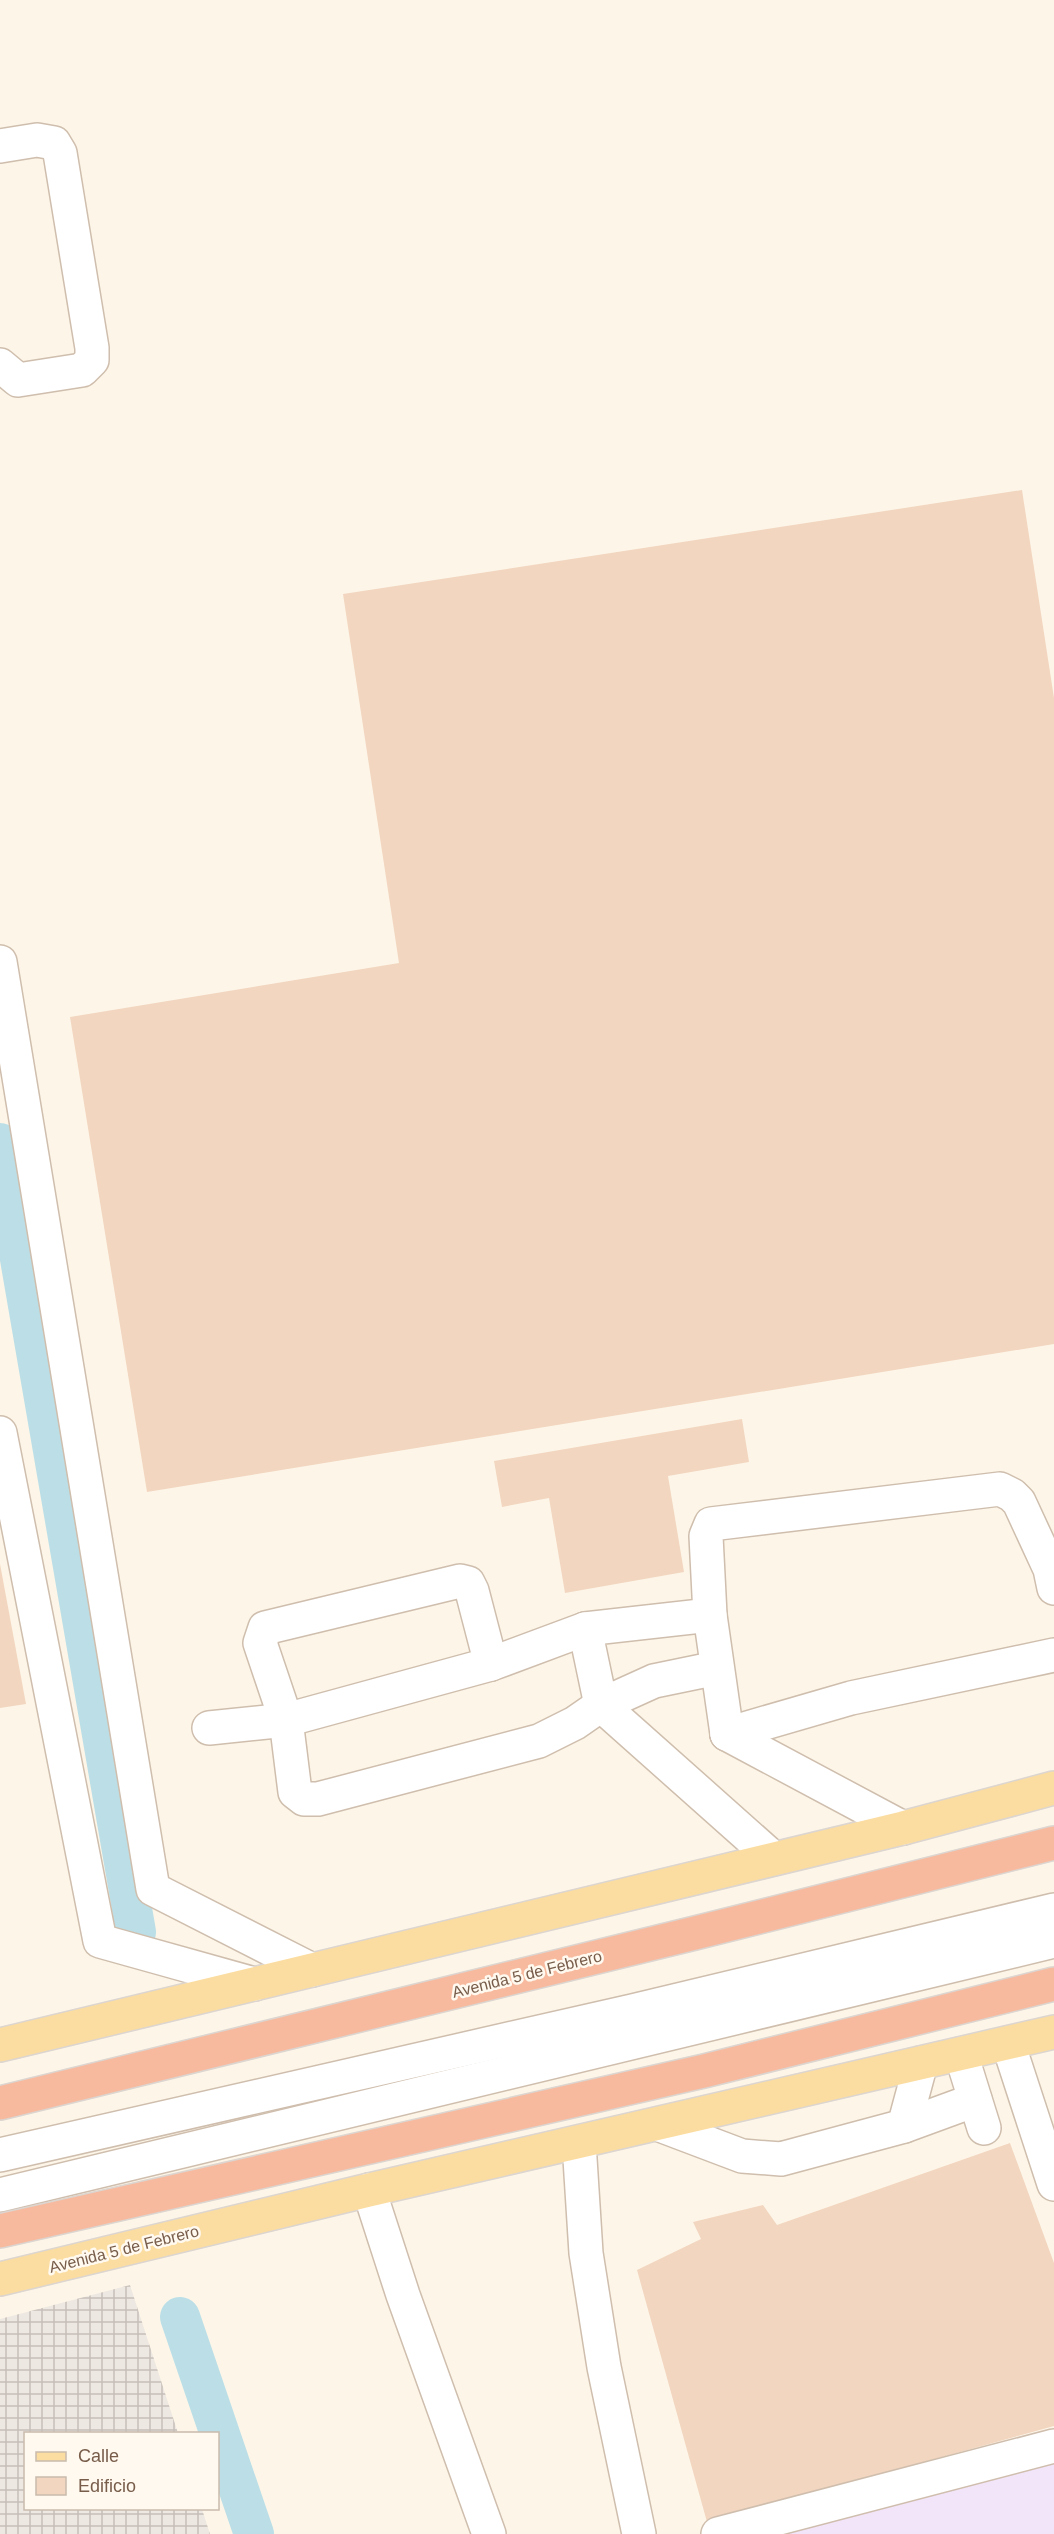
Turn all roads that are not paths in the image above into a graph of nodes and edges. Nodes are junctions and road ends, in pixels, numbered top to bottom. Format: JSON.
{"nodes":[{"id":1,"x":0,"y":146,"type":"edge"},
{"id":2,"x":0,"y":365,"type":"edge"},
{"id":3,"x":0,"y":962,"type":"edge"},
{"id":4,"x":0,"y":1433,"type":"edge"},
{"id":5,"x":1054,"y":1588,"type":"edge"},
{"id":6,"x":710,"y":1615,"type":"junction"},
{"id":7,"x":585,"y":1629,"type":"junction"},
{"id":8,"x":1054,"y":1655,"type":"edge"},
{"id":9,"x":490,"y":1664,"type":"junction"},
{"id":10,"x":717,"y":1668,"type":"junction"},
{"id":11,"x":600,"y":1705,"type":"junction"},
{"id":12,"x":286,"y":1720,"type":"junction"},
{"id":13,"x":209,"y":1728,"type":"dead end"},
{"id":14,"x":727,"y":1734,"type":"junction"},
{"id":15,"x":1054,"y":1788,"type":"edge"},
{"id":16,"x":903,"y":1828,"type":"junction"},
{"id":17,"x":1054,"y":1842,"type":"edge"},
{"id":18,"x":773,"y":1858,"type":"junction"},
{"id":19,"x":1054,"y":1910,"type":"edge"},
{"id":20,"x":1054,"y":1941,"type":"edge"},
{"id":21,"x":312,"y":1970,"type":"junction"},
{"id":22,"x":254,"y":1984,"type":"junction"},
{"id":23,"x":1054,"y":1984,"type":"edge"},
{"id":24,"x":1054,"y":2032,"type":"edge"},
{"id":25,"x":1008,"y":2043,"type":"junction"},
{"id":26,"x":0,"y":2044,"type":"edge"},
{"id":27,"x":961,"y":2054,"type":"junction"},
{"id":28,"x":921,"y":2064,"type":"junction"},
{"id":29,"x":0,"y":2103,"type":"edge"},
{"id":30,"x":660,"y":2125,"type":"junction"},
{"id":31,"x":904,"y":2127,"type":"junction"},
{"id":32,"x":579,"y":2143,"type":"junction"},
{"id":33,"x":0,"y":2155,"type":"edge"},
{"id":34,"x":1054,"y":2184,"type":"edge"},
{"id":35,"x":369,"y":2190,"type":"junction"},
{"id":36,"x":0,"y":2195,"type":"edge"},
{"id":37,"x":0,"y":2231,"type":"edge"},
{"id":38,"x":0,"y":2279,"type":"edge"},
{"id":39,"x":1054,"y":2445,"type":"edge"},
{"id":40,"x":489,"y":2534,"type":"edge"},
{"id":41,"x":639,"y":2534,"type":"edge"},
{"id":42,"x":718,"y":2534,"type":"edge"}],
"edges":[{"from":1,"to":2,"type":"lane"},
{"from":3,"to":21,"type":"lane"},
{"from":4,"to":22,"type":"lane"},
{"from":5,"to":6,"type":"lane"},
{"from":6,"to":7,"type":"lane"},
{"from":6,"to":10,"type":"lane"},
{"from":7,"to":9,"type":"lane"},
{"from":7,"to":11,"type":"lane"},
{"from":8,"to":14,"type":"lane"},
{"from":9,"to":12,"type":"lane"},
{"from":9,"to":12,"type":"lane"},
{"from":10,"to":11,"type":"lane"},
{"from":10,"to":14,"type":"lane"},
{"from":11,"to":12,"type":"lane"},
{"from":11,"to":18,"type":"lane"},
{"from":12,"to":13,"type":"lane"},
{"from":14,"to":16,"type":"lane"},
{"from":15,"to":16,"type":"main road"},
{"from":16,"to":18,"type":"main road"},
{"from":17,"to":29,"type":"highway","name":"Avenida 5 de Febrero"},
{"from":18,"to":21,"type":"main road"},
{"from":19,"to":33,"type":"lane"},
{"from":20,"to":36,"type":"lane"},
{"from":21,"to":22,"type":"main road"},
{"from":22,"to":26,"type":"main road"},
{"from":23,"to":37,"type":"highway"},
{"from":24,"to":25,"type":"main road","name":"Avenida 5 de Febrero"},
{"from":25,"to":27,"type":"main road","name":"Avenida 5 de Febrero"},
{"from":25,"to":34,"type":"lane"},
{"from":27,"to":28,"type":"main road","name":"Avenida 5 de Febrero"},
{"from":27,"to":31,"type":"lane"},
{"from":28,"to":30,"type":"main road","name":"Avenida 5 de Febrero"},
{"from":28,"to":31,"type":"lane"},
{"from":30,"to":31,"type":"lane"},
{"from":30,"to":32,"type":"main road","name":"Avenida 5 de Febrero"},
{"from":32,"to":35,"type":"main road","name":"Avenida 5 de Febrero"},
{"from":32,"to":41,"type":"lane"},
{"from":35,"to":38,"type":"main road","name":"Avenida 5 de Febrero"},
{"from":35,"to":40,"type":"lane"},
{"from":39,"to":42,"type":"lane"}]}
